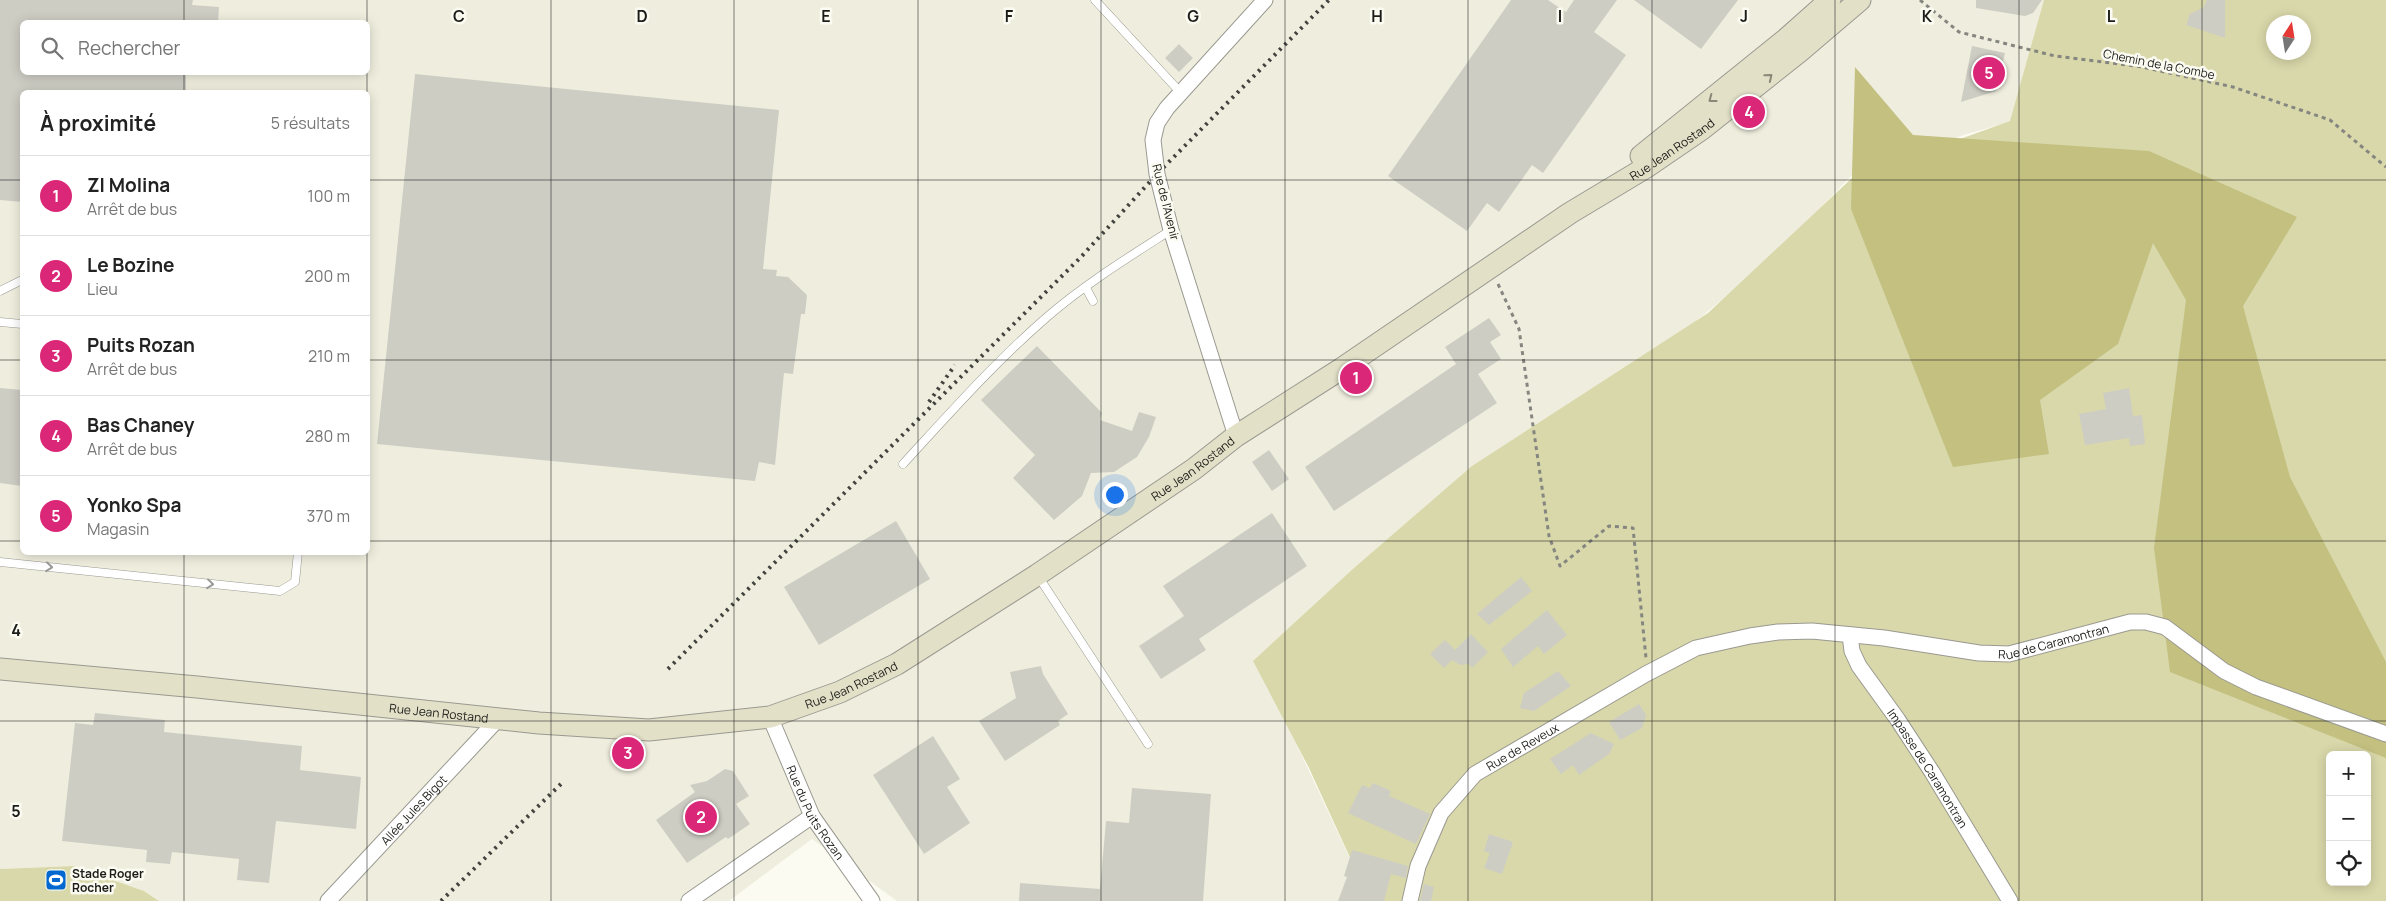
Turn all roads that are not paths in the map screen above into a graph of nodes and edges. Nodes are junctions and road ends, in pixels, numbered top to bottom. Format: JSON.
{"nodes":[{"id":1,"x":1095,"y":0,"type":"edge"},
{"id":2,"x":1265,"y":0,"type":"edge"},
{"id":3,"x":1830,"y":0,"type":"edge"},
{"id":4,"x":1858,"y":1,"type":"edge"},
{"id":5,"x":1181,"y":92,"type":"junction"},
{"id":6,"x":1570,"y":213,"type":"junction"},
{"id":7,"x":1172,"y":230,"type":"junction"},
{"id":8,"x":20,"y":281,"type":"edge"},
{"id":9,"x":1086,"y":288,"type":"junction"},
{"id":10,"x":0,"y":291,"type":"edge"},
{"id":11,"x":1093,"y":301,"type":"dead end"},
{"id":12,"x":0,"y":322,"type":"edge"},
{"id":13,"x":20,"y":324,"type":"edge"},
{"id":14,"x":1236,"y":436,"type":"junction"},
{"id":15,"x":903,"y":464,"type":"dead end"},
{"id":16,"x":298,"y":555,"type":"edge"},
{"id":17,"x":0,"y":562,"type":"edge"},
{"id":18,"x":1037,"y":575,"type":"junction"},
{"id":19,"x":1850,"y":635,"type":"junction"},
{"id":20,"x":1696,"y":648,"type":"joint"},
{"id":21,"x":0,"y":669,"type":"edge"},
{"id":22,"x":770,"y":717,"type":"junction"},
{"id":23,"x":499,"y":718,"type":"junction"},
{"id":24,"x":2386,"y":734,"type":"edge"},
{"id":25,"x":1148,"y":744,"type":"dead end"},
{"id":26,"x":812,"y":816,"type":"junction"},
{"id":27,"x":328,"y":901,"type":"edge"},
{"id":28,"x":689,"y":901,"type":"edge"},
{"id":29,"x":872,"y":901,"type":"edge"},
{"id":30,"x":1410,"y":901,"type":"edge"},
{"id":31,"x":2010,"y":901,"type":"edge"}],
"edges":[{"from":1,"to":5,"type":"lane"},
{"from":2,"to":5,"type":"street","name":"Rue de l'Avenir"},
{"from":3,"to":6,"type":"main road","name":"Rue Jean Rostand","one_way":true},
{"from":6,"to":4,"type":"main road","name":"Rue Jean Rostand","one_way":true},
{"from":5,"to":7,"type":"street","name":"Rue de l'Avenir"},
{"from":6,"to":14,"type":"main road","name":"Rue Jean Rostand"},
{"from":7,"to":9,"type":"lane"},
{"from":7,"to":14,"type":"street","name":"Rue de l'Avenir"},
{"from":8,"to":10,"type":"lane"},
{"from":9,"to":11,"type":"lane"},
{"from":9,"to":15,"type":"lane"},
{"from":12,"to":13,"type":"lane"},
{"from":14,"to":18,"type":"main road","name":"Rue Jean Rostand"},
{"from":17,"to":16,"type":"lane","one_way":true},
{"from":18,"to":22,"type":"main road","name":"Rue Jean Rostand"},
{"from":18,"to":25,"type":"lane"},
{"from":19,"to":20,"type":"street","name":"Rue de Caramontran"},
{"from":19,"to":24,"type":"street","name":"Rue de Caramontran"},
{"from":19,"to":31,"type":"street","name":"Impasse de Caramontran"},
{"from":20,"to":30,"type":"street","name":"Rue de Reveux"},
{"from":21,"to":23,"type":"main road","name":"Rue Jean Rostand"},
{"from":22,"to":23,"type":"main road","name":"Rue Jean Rostand"},
{"from":22,"to":26,"type":"street","name":"Rue du Puits Rozan"},
{"from":23,"to":27,"type":"street","name":"Allée Jules Bigot"},
{"from":26,"to":28,"type":"street"},
{"from":26,"to":29,"type":"street","name":"Rue du Puits Rozan"}]}
